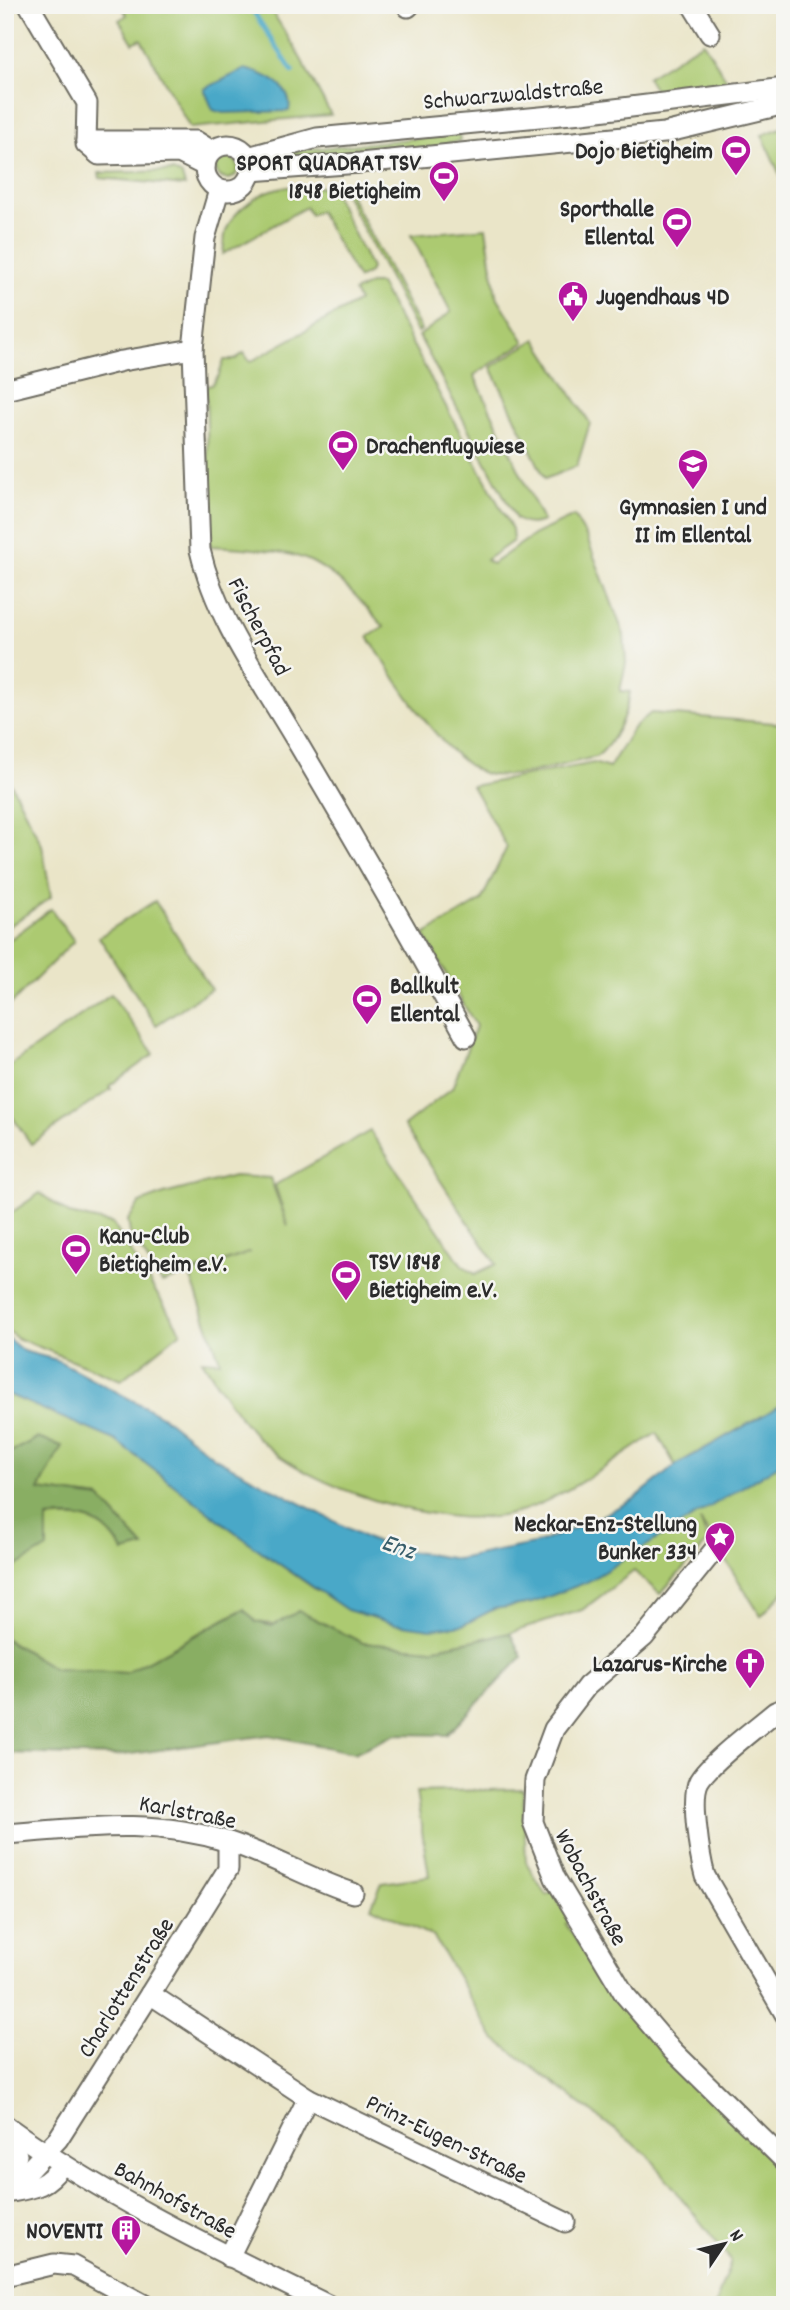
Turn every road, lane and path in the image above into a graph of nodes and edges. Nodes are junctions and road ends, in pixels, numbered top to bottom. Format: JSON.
{"nodes":[{"id":1,"x":29,"y":5,"type":"edge"},
{"id":2,"x":692,"y":5,"type":"edge"},
{"id":3,"x":710,"y":34,"type":"dead end"},
{"id":4,"x":785,"y":88,"type":"edge"},
{"id":5,"x":785,"y":104,"type":"edge"},
{"id":6,"x":209,"y":158,"type":"junction"},
{"id":7,"x":250,"y":164,"type":"junction"},
{"id":8,"x":219,"y":190,"type":"junction"},
{"id":9,"x":193,"y":349,"type":"junction"},
{"id":10,"x":5,"y":390,"type":"edge"},
{"id":11,"x":466,"y":1037,"type":"dead end"},
{"id":12,"x":715,"y":1549,"type":"dead end"},
{"id":13,"x":785,"y":1708,"type":"edge"},
{"id":14,"x":5,"y":1834,"type":"edge"},
{"id":15,"x":228,"y":1842,"type":"junction"},
{"id":16,"x":353,"y":1893,"type":"dead end"},
{"id":17,"x":150,"y":1994,"type":"junction"},
{"id":18,"x":785,"y":2014,"type":"edge"},
{"id":19,"x":308,"y":2098,"type":"junction"},
{"id":20,"x":6,"y":2126,"type":"edge"},
{"id":21,"x":55,"y":2159,"type":"junction"},
{"id":22,"x":785,"y":2161,"type":"edge"},
{"id":23,"x":7,"y":2192,"type":"edge"},
{"id":24,"x":565,"y":2222,"type":"dead end"},
{"id":25,"x":229,"y":2257,"type":"junction"},
{"id":26,"x":5,"y":2276,"type":"edge"},
{"id":27,"x":145,"y":2305,"type":"edge"},
{"id":28,"x":328,"y":2305,"type":"edge"}],
"edges":[{"from":1,"to":6,"type":"street","name":"Schwarzwaldstraße"},
{"from":2,"to":3,"type":"street"},
{"from":4,"to":7,"type":"street","name":"Schwarzwaldstraße"},
{"from":5,"to":7,"type":"street","name":"Schwarzwaldstraße"},
{"from":6,"to":7,"type":"street","name":"Schwarzwaldstraße"},
{"from":6,"to":8,"type":"street"},
{"from":7,"to":8,"type":"street","name":"Schwarzwaldstraße"},
{"from":8,"to":9,"type":"street","name":"Fischerpfad"},
{"from":9,"to":10,"type":"street"},
{"from":9,"to":11,"type":"street","name":"Fischerpfad"},
{"from":12,"to":22,"type":"street","name":"Wobachstraße"},
{"from":13,"to":18,"type":"street"},
{"from":14,"to":15,"type":"street","name":"Karlstraße"},
{"from":15,"to":16,"type":"street","name":"Karlstraße"},
{"from":15,"to":17,"type":"street","name":"Charlottenstraße"},
{"from":17,"to":19,"type":"street","name":"Prinz-Eugen-Straße"},
{"from":17,"to":21,"type":"street","name":"Charlottenstraße"},
{"from":19,"to":24,"type":"street","name":"Prinz-Eugen-Straße"},
{"from":19,"to":25,"type":"street"},
{"from":20,"to":21,"type":"street","name":"Bahnhofstraße"},
{"from":20,"to":23,"type":"street","name":"Bahnhofstraße"},
{"from":21,"to":23,"type":"street","name":"Charlottenstraße"},
{"from":21,"to":25,"type":"street","name":"Bahnhofstraße"},
{"from":25,"to":28,"type":"street","name":"Bahnhofstraße"},
{"from":26,"to":27,"type":"street"}]}
